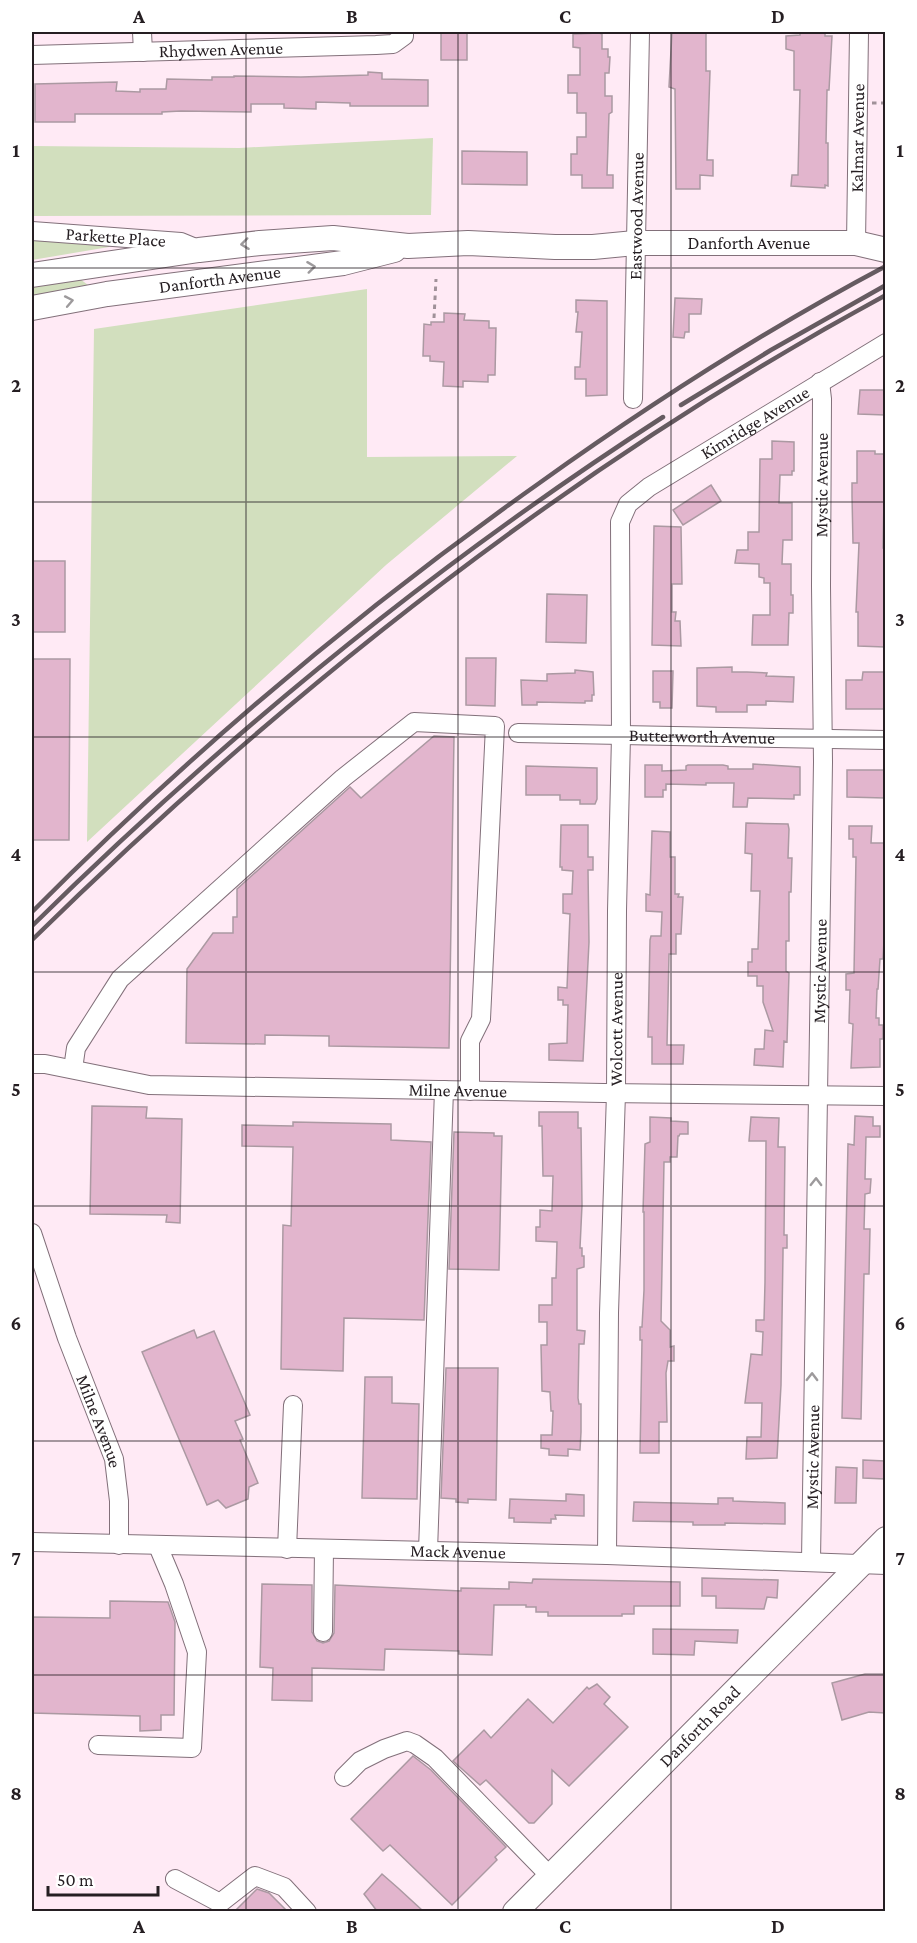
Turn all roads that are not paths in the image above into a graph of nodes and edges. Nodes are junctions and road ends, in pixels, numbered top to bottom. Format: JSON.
{"nodes":[{"id":1,"x":142,"y":32,"type":"edge"},
{"id":2,"x":404,"y":32,"type":"edge"},
{"id":3,"x":640,"y":32,"type":"edge"},
{"id":4,"x":859,"y":32,"type":"edge"},
{"id":5,"x":143,"y":52,"type":"junction"},
{"id":6,"x":32,"y":55,"type":"edge"},
{"id":7,"x":32,"y":231,"type":"edge"},
{"id":8,"x":885,"y":240,"type":"edge"},
{"id":9,"x":635,"y":243,"type":"junction"},
{"id":10,"x":859,"y":243,"type":"junction"},
{"id":11,"x":408,"y":246,"type":"junction"},
{"id":12,"x":199,"y":250,"type":"junction"},
{"id":13,"x":885,"y":250,"type":"edge"},
{"id":14,"x":162,"y":255,"type":"junction"},
{"id":15,"x":77,"y":268,"type":"junction"},
{"id":16,"x":32,"y":275,"type":"edge"},
{"id":17,"x":107,"y":294,"type":"junction"},
{"id":18,"x":32,"y":308,"type":"edge"},
{"id":19,"x":885,"y":343,"type":"edge"},
{"id":20,"x":820,"y":382,"type":"junction"},
{"id":21,"x":633,"y":399,"type":"dead end"},
{"id":22,"x":628,"y":504,"type":"joint"},
{"id":23,"x":518,"y":733,"type":"dead end"},
{"id":24,"x":621,"y":736,"type":"junction"},
{"id":25,"x":822,"y":739,"type":"junction"},
{"id":26,"x":885,"y":740,"type":"edge"},
{"id":27,"x":32,"y":1064,"type":"edge"},
{"id":28,"x":73,"y":1069,"type":"junction"},
{"id":29,"x":444,"y":1090,"type":"junction"},
{"id":30,"x":470,"y":1091,"type":"junction"},
{"id":31,"x":616,"y":1093,"type":"junction"},
{"id":32,"x":817,"y":1095,"type":"junction"},
{"id":33,"x":885,"y":1096,"type":"edge"},
{"id":34,"x":32,"y":1233,"type":"edge"},
{"id":35,"x":292,"y":1406,"type":"dead end"},
{"id":36,"x":885,"y":1539,"type":"edge"},
{"id":37,"x":32,"y":1542,"type":"edge"},
{"id":38,"x":119,"y":1545,"type":"junction"},
{"id":39,"x":158,"y":1546,"type":"junction"},
{"id":40,"x":287,"y":1549,"type":"junction"},
{"id":41,"x":324,"y":1549,"type":"junction"},
{"id":42,"x":429,"y":1551,"type":"junction"},
{"id":43,"x":607,"y":1555,"type":"junction"},
{"id":44,"x":810,"y":1561,"type":"junction"},
{"id":45,"x":862,"y":1564,"type":"junction"},
{"id":46,"x":885,"y":1565,"type":"edge"},
{"id":47,"x":323,"y":1632,"type":"dead end"},
{"id":48,"x":98,"y":1745,"type":"dead end"},
{"id":49,"x":344,"y":1777,"type":"dead end"},
{"id":50,"x":549,"y":1875,"type":"junction"},
{"id":51,"x":175,"y":1879,"type":"dead end"},
{"id":52,"x":307,"y":1911,"type":"edge"},
{"id":53,"x":515,"y":1911,"type":"edge"}],
"edges":[{"from":1,"to":5,"type":"street"},
{"from":2,"to":5,"type":"street","name":"Rhydwen Avenue"},
{"from":3,"to":9,"type":"street","name":"Eastwood Avenue"},
{"from":4,"to":10,"type":"street","name":"Kalmar Avenue"},
{"from":5,"to":6,"type":"street","name":"Rhydwen Avenue"},
{"from":7,"to":12,"type":"street","name":"Parkette Place"},
{"from":8,"to":10,"type":"main road","name":"Danforth Avenue"},
{"from":9,"to":10,"type":"main road","name":"Danforth Avenue"},
{"from":9,"to":11,"type":"main road","name":"Danforth Avenue"},
{"from":9,"to":21,"type":"street","name":"Eastwood Avenue"},
{"from":10,"to":13,"type":"main road","name":"Danforth Avenue"},
{"from":11,"to":12,"type":"main road","name":"Danforth Avenue","one_way":true},
{"from":17,"to":11,"type":"main road","name":"Danforth Avenue","one_way":true},
{"from":12,"to":14,"type":"main road","name":"Danforth Avenue"},
{"from":14,"to":15,"type":"main road","name":"Danforth Avenue"},
{"from":14,"to":17,"type":"main road"},
{"from":15,"to":16,"type":"main road","name":"Danforth Avenue"},
{"from":15,"to":17,"type":"main road"},
{"from":18,"to":17,"type":"main road","name":"Danforth Avenue","one_way":true},
{"from":19,"to":20,"type":"street","name":"Kimridge Avenue"},
{"from":20,"to":22,"type":"street","name":"Kimridge Avenue"},
{"from":20,"to":25,"type":"street","name":"Mystic Avenue"},
{"from":22,"to":24,"type":"street","name":"Wolcott Avenue"},
{"from":23,"to":24,"type":"street","name":"Butterworth Avenue"},
{"from":24,"to":25,"type":"street","name":"Butterworth Avenue"},
{"from":24,"to":31,"type":"street","name":"Wolcott Avenue"},
{"from":25,"to":26,"type":"street","name":"Butterworth Avenue"},
{"from":25,"to":32,"type":"street","name":"Mystic Avenue"},
{"from":27,"to":28,"type":"street","name":"Milne Avenue"},
{"from":28,"to":29,"type":"street","name":"Milne Avenue"},
{"from":28,"to":30,"type":"street"},
{"from":29,"to":30,"type":"street","name":"Milne Avenue"},
{"from":29,"to":42,"type":"street"},
{"from":30,"to":31,"type":"street","name":"Milne Avenue"},
{"from":31,"to":32,"type":"street","name":"Milne Avenue"},
{"from":31,"to":43,"type":"street","name":"Wolcott Avenue"},
{"from":32,"to":33,"type":"street","name":"Milne Avenue"},
{"from":44,"to":32,"type":"street","name":"Mystic Avenue","one_way":true},
{"from":34,"to":38,"type":"street","name":"Milne Avenue"},
{"from":35,"to":40,"type":"street"},
{"from":36,"to":45,"type":"main road","name":"Danforth Road"},
{"from":37,"to":38,"type":"street","name":"Mack Avenue"},
{"from":38,"to":39,"type":"street","name":"Mack Avenue"},
{"from":39,"to":40,"type":"street","name":"Mack Avenue"},
{"from":39,"to":48,"type":"street"},
{"from":40,"to":41,"type":"street","name":"Mack Avenue"},
{"from":41,"to":42,"type":"street","name":"Mack Avenue"},
{"from":41,"to":47,"type":"street"},
{"from":42,"to":43,"type":"street","name":"Mack Avenue"},
{"from":43,"to":44,"type":"street","name":"Mack Avenue"},
{"from":44,"to":45,"type":"street","name":"Mack Avenue"},
{"from":45,"to":46,"type":"street","name":"Mack Avenue"},
{"from":45,"to":50,"type":"main road","name":"Danforth Road"},
{"from":49,"to":50,"type":"street"},
{"from":50,"to":53,"type":"main road","name":"Danforth Road"},
{"from":51,"to":52,"type":"street"}]}
